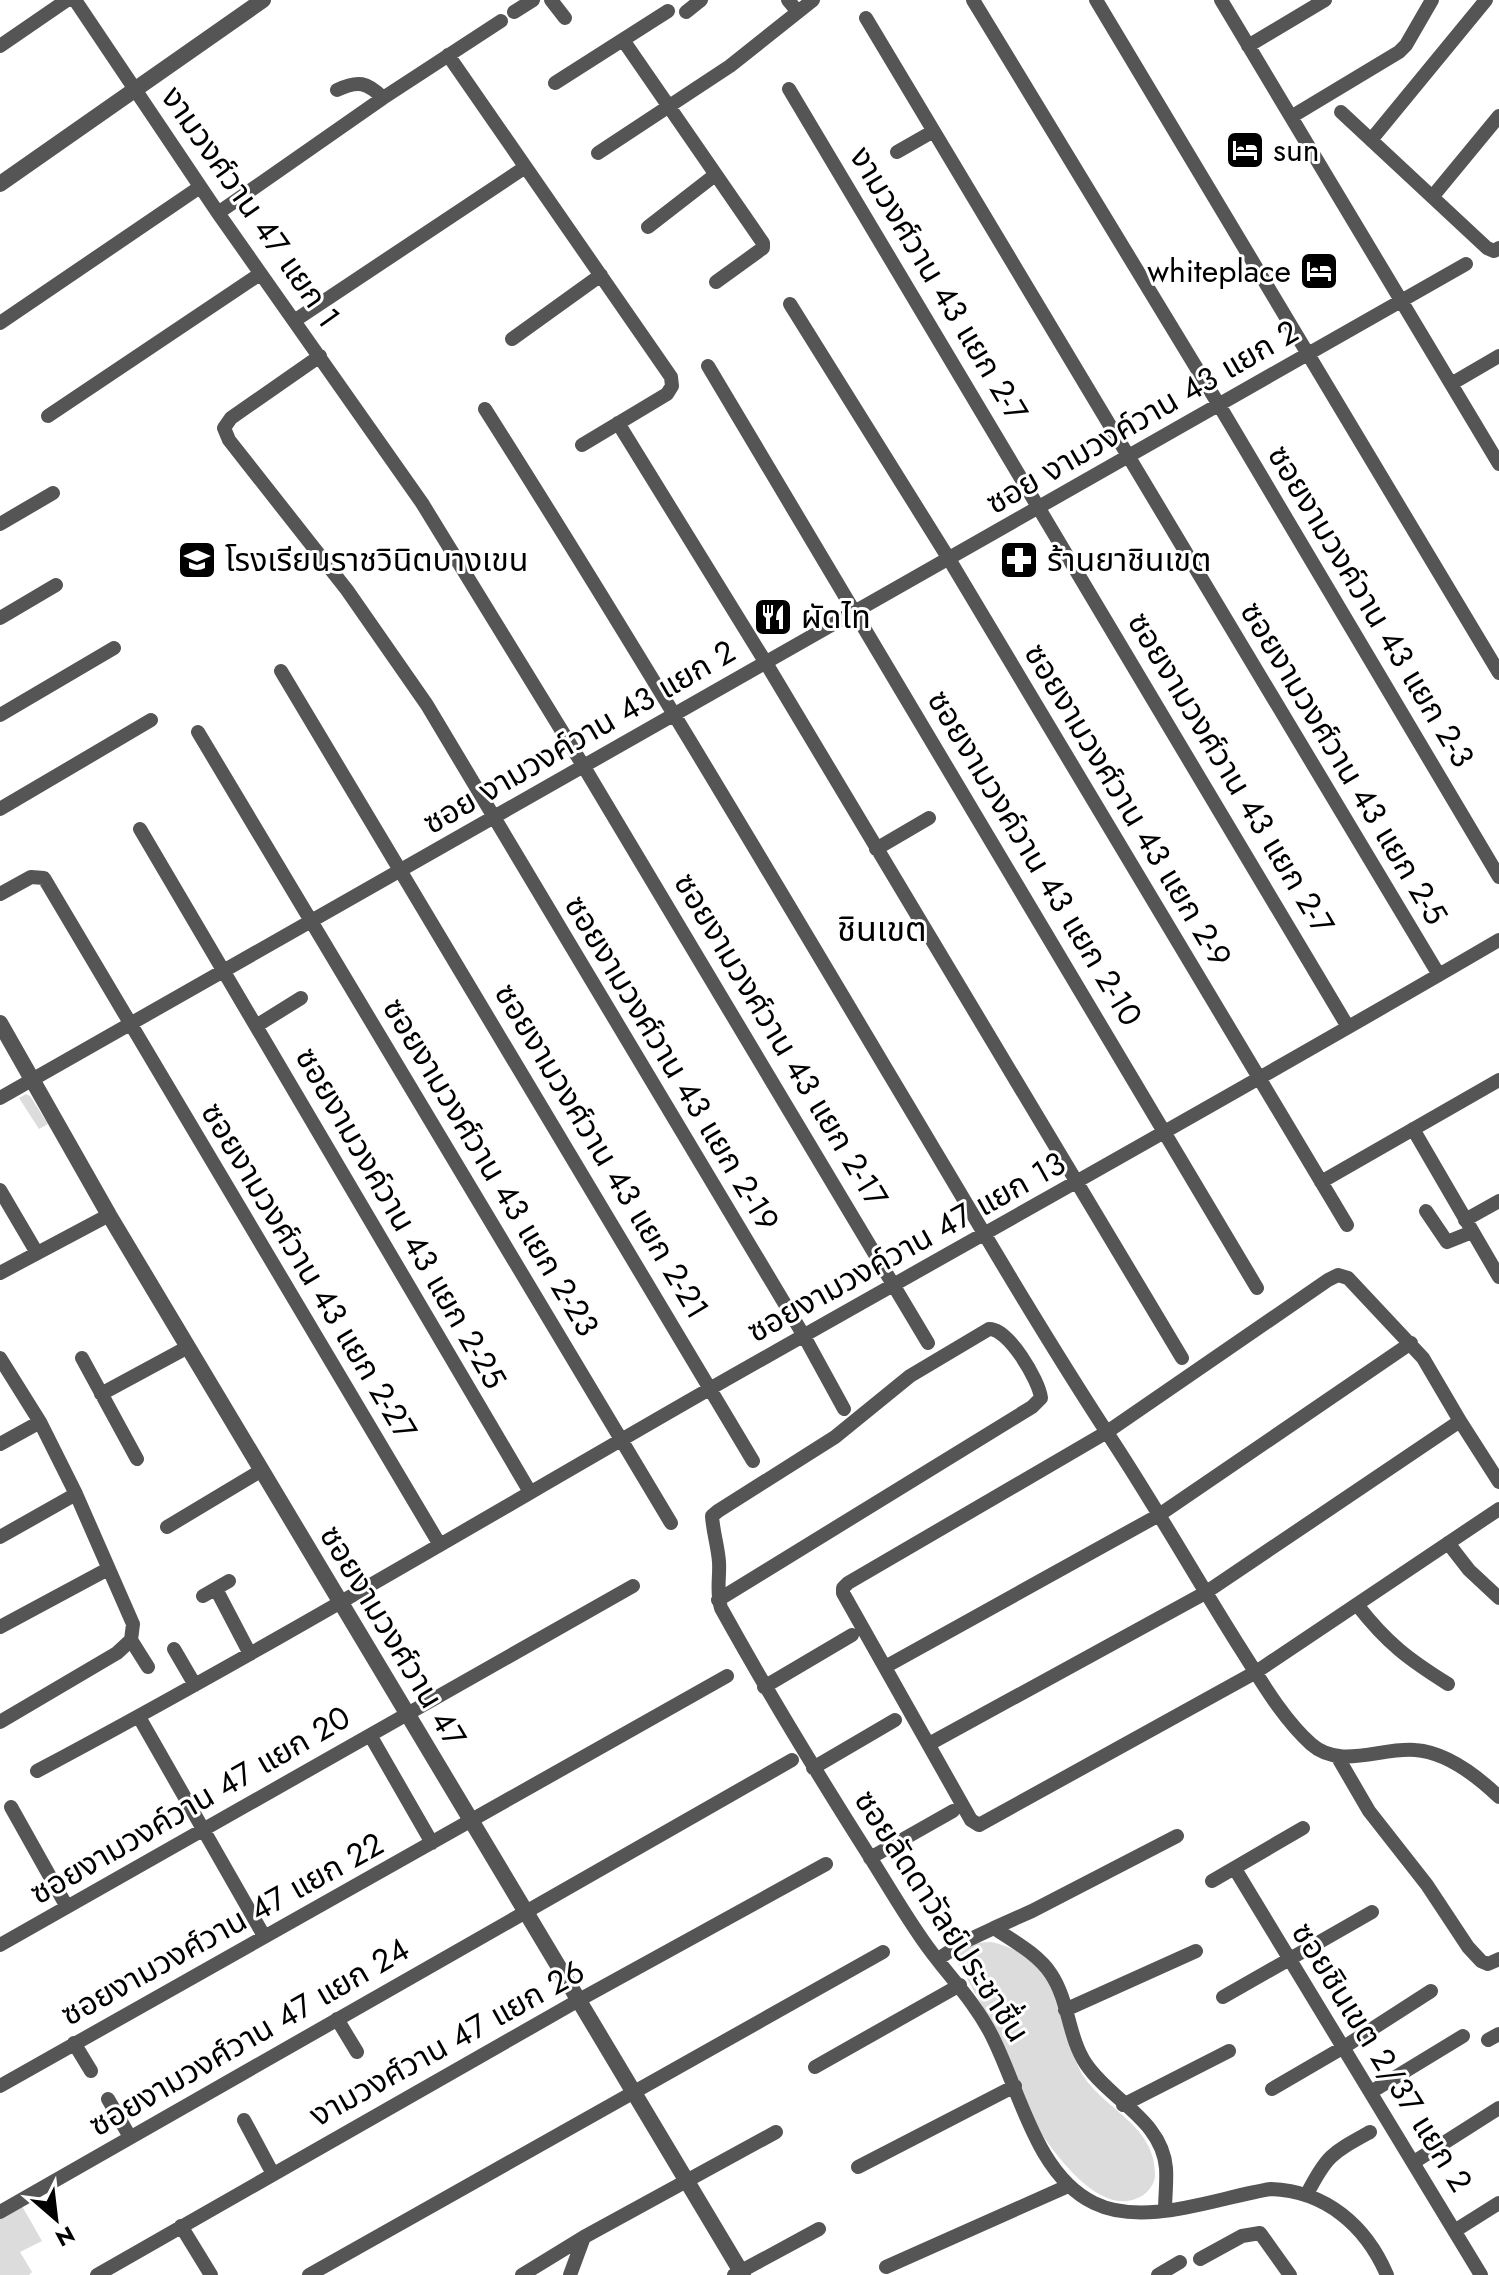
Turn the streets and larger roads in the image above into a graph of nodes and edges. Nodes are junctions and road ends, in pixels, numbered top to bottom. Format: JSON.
{"nodes":[{"id":1,"x":67,"y":0,"type":"edge"},
{"id":2,"x":75,"y":0,"type":"edge"},
{"id":3,"x":263,"y":0,"type":"edge"},
{"id":4,"x":533,"y":0,"type":"edge"},
{"id":5,"x":701,"y":0,"type":"edge"},
{"id":6,"x":788,"y":0,"type":"edge"},
{"id":7,"x":813,"y":0,"type":"edge"},
{"id":8,"x":973,"y":0,"type":"edge"},
{"id":9,"x":1096,"y":0,"type":"edge"},
{"id":10,"x":1221,"y":0,"type":"edge"},
{"id":11,"x":1325,"y":0,"type":"edge"},
{"id":12,"x":1432,"y":0,"type":"edge"},
{"id":13,"x":1486,"y":0,"type":"edge"},
{"id":14,"x":553,"y":1,"type":"edge"},
{"id":15,"x":668,"y":11,"type":"dead end"},
{"id":16,"x":514,"y":12,"type":"dead end"},
{"id":17,"x":686,"y":12,"type":"dead end"},
{"id":18,"x":798,"y":12,"type":"junction"},
{"id":19,"x":565,"y":18,"type":"dead end"},
{"id":20,"x":866,"y":18,"type":"dead end"},
{"id":21,"x":501,"y":21,"type":"dead end"},
{"id":22,"x":623,"y":40,"type":"junction"},
{"id":23,"x":0,"y":46,"type":"edge"},
{"id":24,"x":1248,"y":46,"type":"junction"},
{"id":25,"x":448,"y":55,"type":"junction"},
{"id":26,"x":555,"y":83,"type":"dead end"},
{"id":27,"x":789,"y":89,"type":"dead end"},
{"id":28,"x":337,"y":90,"type":"dead end"},
{"id":29,"x":136,"y":91,"type":"junction"},
{"id":30,"x":383,"y":98,"type":"junction"},
{"id":31,"x":669,"y":108,"type":"junction"},
{"id":32,"x":1341,"y":112,"type":"dead end"},
{"id":33,"x":1499,"y":116,"type":"edge"},
{"id":34,"x":1291,"y":117,"type":"junction"},
{"id":35,"x":932,"y":132,"type":"junction"},
{"id":36,"x":1371,"y":140,"type":"junction"},
{"id":37,"x":897,"y":152,"type":"dead end"},
{"id":38,"x":598,"y":153,"type":"dead end"},
{"id":39,"x":524,"y":168,"type":"junction"},
{"id":40,"x":715,"y":175,"type":"junction"},
{"id":41,"x":0,"y":184,"type":"edge"},
{"id":42,"x":200,"y":187,"type":"junction"},
{"id":43,"x":1433,"y":196,"type":"junction"},
{"id":44,"x":218,"y":213,"type":"junction"},
{"id":45,"x":648,"y":227,"type":"dead end"},
{"id":46,"x":1496,"y":250,"type":"edge"},
{"id":47,"x":1466,"y":264,"type":"dead end"},
{"id":48,"x":260,"y":274,"type":"junction"},
{"id":49,"x":601,"y":275,"type":"junction"},
{"id":50,"x":716,"y":282,"type":"dead end"},
{"id":51,"x":1401,"y":301,"type":"junction"},
{"id":52,"x":790,"y":304,"type":"dead end"},
{"id":53,"x":294,"y":321,"type":"junction"},
{"id":54,"x":0,"y":323,"type":"edge"},
{"id":55,"x":512,"y":339,"type":"dead end"},
{"id":56,"x":1308,"y":354,"type":"junction"},
{"id":57,"x":320,"y":356,"type":"junction"},
{"id":58,"x":1499,"y":356,"type":"edge"},
{"id":59,"x":708,"y":366,"type":"dead end"},
{"id":60,"x":1451,"y":384,"type":"junction"},
{"id":61,"x":1219,"y":405,"type":"junction"},
{"id":62,"x":485,"y":409,"type":"dead end"},
{"id":63,"x":48,"y":416,"type":"dead end"},
{"id":64,"x":618,"y":423,"type":"junction"},
{"id":65,"x":582,"y":445,"type":"dead end"},
{"id":66,"x":1128,"y":457,"type":"junction"},
{"id":67,"x":1498,"y":462,"type":"edge"},
{"id":68,"x":53,"y":493,"type":"dead end"},
{"id":69,"x":1040,"y":507,"type":"junction"},
{"id":70,"x":0,"y":524,"type":"edge"},
{"id":71,"x":949,"y":559,"type":"junction"},
{"id":72,"x":56,"y":585,"type":"dead end"},
{"id":73,"x":855,"y":612,"type":"junction"},
{"id":74,"x":0,"y":618,"type":"edge"},
{"id":75,"x":114,"y":648,"type":"dead end"},
{"id":76,"x":766,"y":663,"type":"junction"},
{"id":77,"x":281,"y":671,"type":"dead end"},
{"id":78,"x":1499,"y":673,"type":"edge"},
{"id":79,"x":0,"y":715,"type":"edge"},
{"id":80,"x":675,"y":715,"type":"junction"},
{"id":81,"x":151,"y":720,"type":"dead end"},
{"id":82,"x":198,"y":732,"type":"dead end"},
{"id":83,"x":584,"y":767,"type":"junction"},
{"id":84,"x":0,"y":809,"type":"edge"},
{"id":85,"x":929,"y":818,"type":"dead end"},
{"id":86,"x":492,"y":819,"type":"junction"},
{"id":87,"x":140,"y":829,"type":"dead end"},
{"id":88,"x":876,"y":849,"type":"junction"},
{"id":89,"x":402,"y":871,"type":"junction"},
{"id":90,"x":1499,"y":877,"type":"edge"},
{"id":91,"x":0,"y":894,"type":"edge"},
{"id":92,"x":312,"y":922,"type":"junction"},
{"id":93,"x":1499,"y":940,"type":"edge"},
{"id":94,"x":224,"y":972,"type":"junction"},
{"id":95,"x":1439,"y":975,"type":"junction"},
{"id":96,"x":301,"y":998,"type":"dead end"},
{"id":97,"x":0,"y":1023,"type":"edge"},
{"id":98,"x":130,"y":1025,"type":"junction"},
{"id":99,"x":256,"y":1026,"type":"junction"},
{"id":100,"x":1348,"y":1027,"type":"junction"},
{"id":101,"x":34,"y":1079,"type":"junction"},
{"id":102,"x":1260,"y":1079,"type":"junction"},
{"id":103,"x":1499,"y":1080,"type":"edge"},
{"id":104,"x":0,"y":1098,"type":"edge"},
{"id":105,"x":1413,"y":1129,"type":"junction"},
{"id":106,"x":1166,"y":1133,"type":"junction"},
{"id":107,"x":1321,"y":1182,"type":"junction"},
{"id":108,"x":1076,"y":1183,"type":"junction"},
{"id":109,"x":0,"y":1190,"type":"edge"},
{"id":110,"x":1499,"y":1201,"type":"edge"},
{"id":111,"x":1426,"y":1211,"type":"dead end"},
{"id":112,"x":109,"y":1215,"type":"junction"},
{"id":113,"x":1347,"y":1225,"type":"dead end"},
{"id":114,"x":1469,"y":1226,"type":"junction"},
{"id":115,"x":985,"y":1234,"type":"junction"},
{"id":116,"x":37,"y":1253,"type":"junction"},
{"id":117,"x":0,"y":1273,"type":"edge"},
{"id":118,"x":1499,"y":1277,"type":"edge"},
{"id":119,"x":895,"y":1285,"type":"junction"},
{"id":120,"x":1257,"y":1288,"type":"dead end"},
{"id":121,"x":804,"y":1336,"type":"junction"},
{"id":122,"x":928,"y":1343,"type":"dead end"},
{"id":123,"x":1411,"y":1343,"type":"junction"},
{"id":124,"x":188,"y":1347,"type":"junction"},
{"id":125,"x":82,"y":1358,"type":"dead end"},
{"id":126,"x":1182,"y":1358,"type":"dead end"},
{"id":127,"x":0,"y":1359,"type":"edge"},
{"id":128,"x":711,"y":1388,"type":"junction"},
{"id":129,"x":101,"y":1394,"type":"junction"},
{"id":130,"x":844,"y":1409,"type":"dead end"},
{"id":131,"x":1460,"y":1421,"type":"junction"},
{"id":132,"x":40,"y":1422,"type":"junction"},
{"id":133,"x":1107,"y":1432,"type":"junction"},
{"id":134,"x":622,"y":1441,"type":"junction"},
{"id":135,"x":0,"y":1444,"type":"edge"},
{"id":136,"x":137,"y":1459,"type":"dead end"},
{"id":137,"x":753,"y":1461,"type":"dead end"},
{"id":138,"x":262,"y":1470,"type":"junction"},
{"id":139,"x":1499,"y":1482,"type":"edge"},
{"id":140,"x":530,"y":1492,"type":"junction"},
{"id":141,"x":76,"y":1494,"type":"junction"},
{"id":142,"x":1499,"y":1509,"type":"edge"},
{"id":143,"x":1159,"y":1515,"type":"junction"},
{"id":144,"x":671,"y":1523,"type":"dead end"},
{"id":145,"x":167,"y":1527,"type":"dead end"},
{"id":146,"x":0,"y":1537,"type":"edge"},
{"id":147,"x":1448,"y":1543,"type":"junction"},
{"id":148,"x":440,"y":1545,"type":"junction"},
{"id":149,"x":108,"y":1569,"type":"junction"},
{"id":150,"x":633,"y":1586,"type":"dead end"},
{"id":151,"x":216,"y":1589,"type":"dead end"},
{"id":152,"x":1205,"y":1593,"type":"junction"},
{"id":153,"x":1499,"y":1598,"type":"edge"},
{"id":154,"x":718,"y":1600,"type":"junction"},
{"id":155,"x":341,"y":1603,"type":"junction"},
{"id":156,"x":1358,"y":1606,"type":"junction"},
{"id":157,"x":0,"y":1627,"type":"edge"},
{"id":158,"x":852,"y":1635,"type":"dead end"},
{"id":159,"x":131,"y":1640,"type":"junction"},
{"id":160,"x":174,"y":1649,"type":"dead end"},
{"id":161,"x":250,"y":1654,"type":"junction"},
{"id":162,"x":148,"y":1667,"type":"dead end"},
{"id":163,"x":885,"y":1667,"type":"junction"},
{"id":164,"x":1256,"y":1672,"type":"junction"},
{"id":165,"x":727,"y":1676,"type":"dead end"},
{"id":166,"x":1448,"y":1684,"type":"dead end"},
{"id":167,"x":195,"y":1685,"type":"junction"},
{"id":168,"x":764,"y":1687,"type":"junction"},
{"id":169,"x":407,"y":1713,"type":"junction"},
{"id":170,"x":139,"y":1717,"type":"junction"},
{"id":171,"x":895,"y":1720,"type":"dead end"},
{"id":172,"x":0,"y":1722,"type":"edge"},
{"id":173,"x":370,"y":1735,"type":"junction"},
{"id":174,"x":929,"y":1744,"type":"junction"},
{"id":175,"x":1337,"y":1756,"type":"junction"},
{"id":176,"x":792,"y":1760,"type":"dead end"},
{"id":177,"x":813,"y":1768,"type":"junction"},
{"id":178,"x":37,"y":1771,"type":"dead end"},
{"id":179,"x":1499,"y":1797,"type":"edge"},
{"id":180,"x":11,"y":1807,"type":"dead end"},
{"id":181,"x":953,"y":1811,"type":"dead end"},
{"id":182,"x":471,"y":1821,"type":"junction"},
{"id":183,"x":1303,"y":1828,"type":"dead end"},
{"id":184,"x":204,"y":1830,"type":"junction"},
{"id":185,"x":1177,"y":1836,"type":"dead end"},
{"id":186,"x":432,"y":1843,"type":"junction"},
{"id":187,"x":870,"y":1858,"type":"junction"},
{"id":188,"x":826,"y":1864,"type":"dead end"},
{"id":189,"x":1235,"y":1869,"type":"junction"},
{"id":190,"x":1212,"y":1881,"type":"dead end"},
{"id":191,"x":67,"y":1907,"type":"junction"},
{"id":192,"x":526,"y":1912,"type":"junction"},
{"id":193,"x":1372,"y":1912,"type":"dead end"},
{"id":194,"x":994,"y":1928,"type":"junction"},
{"id":195,"x":264,"y":1936,"type":"junction"},
{"id":196,"x":0,"y":1945,"type":"edge"},
{"id":197,"x":1196,"y":1951,"type":"dead end"},
{"id":198,"x":883,"y":1952,"type":"dead end"},
{"id":199,"x":938,"y":1959,"type":"junction"},
{"id":200,"x":1289,"y":1959,"type":"junction"},
{"id":201,"x":1499,"y":1959,"type":"edge"},
{"id":202,"x":960,"y":1985,"type":"junction"},
{"id":203,"x":1431,"y":1991,"type":"dead end"},
{"id":204,"x":1223,"y":1997,"type":"dead end"},
{"id":205,"x":579,"y":2000,"type":"junction"},
{"id":206,"x":1065,"y":2010,"type":"junction"},
{"id":207,"x":337,"y":2019,"type":"junction"},
{"id":208,"x":1463,"y":2036,"type":"dead end"},
{"id":209,"x":74,"y":2043,"type":"junction"},
{"id":210,"x":1344,"y":2047,"type":"junction"},
{"id":211,"x":1229,"y":2051,"type":"dead end"},
{"id":212,"x":357,"y":2052,"type":"dead end"},
{"id":213,"x":815,"y":2067,"type":"dead end"},
{"id":214,"x":91,"y":2071,"type":"dead end"},
{"id":215,"x":0,"y":2086,"type":"edge"},
{"id":216,"x":1015,"y":2086,"type":"junction"},
{"id":217,"x":1272,"y":2089,"type":"dead end"},
{"id":218,"x":633,"y":2092,"type":"junction"},
{"id":219,"x":1371,"y":2092,"type":"junction"},
{"id":220,"x":108,"y":2099,"type":"dead end"},
{"id":221,"x":1123,"y":2105,"type":"junction"},
{"id":222,"x":1499,"y":2108,"type":"edge"},
{"id":223,"x":244,"y":2120,"type":"dead end"},
{"id":224,"x":776,"y":2132,"type":"dead end"},
{"id":225,"x":1370,"y":2132,"type":"dead end"},
{"id":226,"x":130,"y":2137,"type":"junction"},
{"id":227,"x":1414,"y":2162,"type":"junction"},
{"id":228,"x":858,"y":2167,"type":"dead end"},
{"id":229,"x":273,"y":2174,"type":"junction"},
{"id":230,"x":687,"y":2182,"type":"junction"},
{"id":231,"x":1068,"y":2186,"type":"junction"},
{"id":232,"x":1307,"y":2194,"type":"junction"},
{"id":233,"x":1499,"y":2203,"type":"edge"},
{"id":234,"x":1165,"y":2211,"type":"junction"},
{"id":235,"x":0,"y":2212,"type":"edge"},
{"id":236,"x":181,"y":2226,"type":"junction"},
{"id":237,"x":819,"y":2229,"type":"dead end"},
{"id":238,"x":1456,"y":2230,"type":"junction"},
{"id":239,"x":584,"y":2237,"type":"junction"},
{"id":240,"x":1200,"y":2259,"type":"dead end"},
{"id":241,"x":1180,"y":2262,"type":"dead end"},
{"id":242,"x":886,"y":2267,"type":"dead end"},
{"id":243,"x":739,"y":2274,"type":"edge"},
{"id":244,"x":97,"y":2275,"type":"edge"},
{"id":245,"x":211,"y":2275,"type":"edge"},
{"id":246,"x":309,"y":2275,"type":"edge"},
{"id":247,"x":522,"y":2275,"type":"edge"},
{"id":248,"x":570,"y":2275,"type":"edge"},
{"id":249,"x":1158,"y":2275,"type":"edge"},
{"id":250,"x":1290,"y":2275,"type":"edge"},
{"id":251,"x":1387,"y":2275,"type":"edge"},
{"id":252,"x":1481,"y":2275,"type":"edge"}],
"edges":[{"from":1,"to":23,"type":"street"},
{"from":2,"to":29,"type":"street","name":"งามวงศ์วาน 47 แยก 1"},
{"from":3,"to":29,"type":"street"},
{"from":4,"to":16,"type":"street"},
{"from":5,"to":17,"type":"street"},
{"from":6,"to":18,"type":"street"},
{"from":7,"to":18,"type":"street"},
{"from":8,"to":61,"type":"street","name":"ซอยงามวงค์วาน 43 แยก 2-3"},
{"from":9,"to":56,"type":"street"},
{"from":10,"to":24,"type":"street"},
{"from":11,"to":24,"type":"street"},
{"from":12,"to":34,"type":"street"},
{"from":13,"to":36,"type":"street"},
{"from":14,"to":19,"type":"street"},
{"from":15,"to":22,"type":"street"},
{"from":18,"to":31,"type":"street"},
{"from":20,"to":35,"type":"street","name":"ซอยงามวงศ์วาน 43 แยก 2-5"},
{"from":21,"to":25,"type":"street"},
{"from":22,"to":26,"type":"street"},
{"from":22,"to":31,"type":"street"},
{"from":24,"to":34,"type":"street"},
{"from":25,"to":30,"type":"street"},
{"from":25,"to":39,"type":"street"},
{"from":27,"to":69,"type":"street","name":"งามวงศ์วาน 43 แยก 2-7"},
{"from":28,"to":30,"type":"street"},
{"from":29,"to":41,"type":"street"},
{"from":29,"to":42,"type":"street","name":"งามวงศ์วาน 47 แยก 1"},
{"from":30,"to":44,"type":"street"},
{"from":31,"to":38,"type":"street"},
{"from":31,"to":40,"type":"street"},
{"from":32,"to":36,"type":"street"},
{"from":33,"to":43,"type":"street"},
{"from":34,"to":51,"type":"street"},
{"from":35,"to":37,"type":"street"},
{"from":35,"to":66,"type":"street","name":"ซอยงามวงศ์วาน 43 แยก 2-5"},
{"from":36,"to":43,"type":"street"},
{"from":39,"to":49,"type":"street"},
{"from":39,"to":53,"type":"street"},
{"from":40,"to":45,"type":"street"},
{"from":40,"to":50,"type":"street"},
{"from":42,"to":44,"type":"street","name":"งามวงศ์วาน 47 แยก 1"},
{"from":42,"to":54,"type":"street"},
{"from":43,"to":46,"type":"street"},
{"from":44,"to":48,"type":"street","name":"งามวงศ์วาน 47 แยก 1"},
{"from":47,"to":51,"type":"street","name":"ซอย งามวงค์วาน 43 แยก 2"},
{"from":48,"to":53,"type":"street","name":"งามวงศ์วาน 47 แยก 1"},
{"from":48,"to":63,"type":"street"},
{"from":49,"to":55,"type":"street"},
{"from":49,"to":64,"type":"street"},
{"from":51,"to":56,"type":"street","name":"ซอย งามวงค์วาน 43 แยก 2"},
{"from":51,"to":60,"type":"street"},
{"from":52,"to":71,"type":"street","name":"ซอยงามวงศ์วาน 43 แยก 2-9"},
{"from":53,"to":57,"type":"street","name":"งามวงศ์วาน 47 แยก 1"},
{"from":56,"to":61,"type":"street","name":"ซอย งามวงค์วาน 43 แยก 2"},
{"from":56,"to":78,"type":"street"},
{"from":57,"to":83,"type":"street","name":"งามวงศ์วาน 47 แยก 1"},
{"from":57,"to":86,"type":"street","name":"ซอยงามวงศ์วาน 43 แยก 2-19"},
{"from":58,"to":60,"type":"street"},
{"from":59,"to":73,"type":"street","name":"ซอยงามวงค์วาน 43 แยก 2-10"},
{"from":60,"to":67,"type":"street"},
{"from":61,"to":66,"type":"street","name":"ซอย งามวงค์วาน 43 แยก 2"},
{"from":61,"to":90,"type":"street","name":"ซอยงามวงค์วาน 43 แยก 2-3"},
{"from":62,"to":80,"type":"street"},
{"from":64,"to":65,"type":"street"},
{"from":64,"to":76,"type":"street"},
{"from":66,"to":69,"type":"street","name":"ซอย งามวงค์วาน 43 แยก 2"},
{"from":66,"to":95,"type":"street","name":"ซอยงามวงศ์วาน 43 แยก 2-5"},
{"from":68,"to":70,"type":"street"},
{"from":69,"to":71,"type":"street","name":"ซอย งามวงค์วาน 43 แยก 2"},
{"from":69,"to":100,"type":"street","name":"ซอยงามวงศ์วาน 43 แยก 2-7"},
{"from":71,"to":73,"type":"street","name":"ซอย งามวงค์วาน 43 แยก 2"},
{"from":71,"to":102,"type":"street","name":"ซอยงามวงศ์วาน 43 แยก 2-9"},
{"from":72,"to":74,"type":"street"},
{"from":73,"to":76,"type":"street","name":"ซอย งามวงค์วาน 43 แยก 2"},
{"from":73,"to":106,"type":"street","name":"ซอยงามวงค์วาน 43 แยก 2-10"},
{"from":75,"to":79,"type":"street"},
{"from":76,"to":80,"type":"street","name":"ซอย งามวงค์วาน 43 แยก 2"},
{"from":76,"to":88,"type":"street"},
{"from":77,"to":89,"type":"street","name":"ซอยงามวงศ์วาน 43 แยก 2-21"},
{"from":80,"to":83,"type":"street","name":"ซอย งามวงค์วาน 43 แยก 2"},
{"from":80,"to":115,"type":"street"},
{"from":81,"to":84,"type":"street"},
{"from":82,"to":92,"type":"street","name":"ซอยงามวงศ์วาน 43 แยก 2-23"},
{"from":83,"to":86,"type":"street","name":"ซอย งามวงค์วาน 43 แยก 2"},
{"from":83,"to":119,"type":"street","name":"ซอยงามวงศ์วาน 43 แยก 2-17"},
{"from":85,"to":88,"type":"street"},
{"from":86,"to":89,"type":"street","name":"ซอย งามวงค์วาน 43 แยก 2"},
{"from":86,"to":121,"type":"street","name":"ซอยงามวงศ์วาน 43 แยก 2-19"},
{"from":87,"to":94,"type":"street","name":"ซอยงามวงค์วาน 43 แยก 2-25"},
{"from":88,"to":108,"type":"street"},
{"from":89,"to":92,"type":"street","name":"ซอย งามวงค์วาน 43 แยก 2"},
{"from":89,"to":128,"type":"street","name":"ซอยงามวงศ์วาน 43 แยก 2-21"},
{"from":91,"to":98,"type":"street","name":"ซอยงามวงศ์วาน 43 แยก 2-27"},
{"from":92,"to":94,"type":"street","name":"ซอย งามวงค์วาน 43 แยก 2"},
{"from":92,"to":134,"type":"street","name":"ซอยงามวงศ์วาน 43 แยก 2-23"},
{"from":93,"to":95,"type":"street","name":"ซอยงามวงค์วาน 47 แยก 13"},
{"from":94,"to":98,"type":"street","name":"ซอย งามวงค์วาน 43 แยก 2"},
{"from":94,"to":99,"type":"street","name":"ซอยงามวงค์วาน 43 แยก 2-25"},
{"from":95,"to":100,"type":"street","name":"ซอยงามวงค์วาน 47 แยก 13"},
{"from":96,"to":99,"type":"street"},
{"from":97,"to":101,"type":"street","name":"ซอยงามวงศ์วาน 47"},
{"from":98,"to":101,"type":"street","name":"ซอย งามวงค์วาน 43 แยก 2"},
{"from":98,"to":148,"type":"street","name":"ซอยงามวงศ์วาน 43 แยก 2-27"},
{"from":99,"to":140,"type":"street","name":"ซอยงามวงค์วาน 43 แยก 2-25"},
{"from":100,"to":102,"type":"street","name":"ซอยงามวงค์วาน 47 แยก 13"},
{"from":101,"to":104,"type":"street","name":"ซอย งามวงค์วาน 43 แยก 2"},
{"from":101,"to":112,"type":"street","name":"ซอยงามวงศ์วาน 47"},
{"from":102,"to":106,"type":"street","name":"ซอยงามวงค์วาน 47 แยก 13"},
{"from":102,"to":107,"type":"street","name":"ซอยงามวงศ์วาน 43 แยก 2-9"},
{"from":103,"to":105,"type":"street"},
{"from":105,"to":107,"type":"street"},
{"from":105,"to":114,"type":"street"},
{"from":106,"to":108,"type":"street","name":"ซอยงามวงค์วาน 47 แยก 13"},
{"from":106,"to":120,"type":"street","name":"ซอยงามวงค์วาน 43 แยก 2-10"},
{"from":107,"to":113,"type":"street","name":"ซอยงามวงศ์วาน 43 แยก 2-9"},
{"from":108,"to":115,"type":"street","name":"ซอยงามวงค์วาน 47 แยก 13"},
{"from":108,"to":126,"type":"street"},
{"from":109,"to":116,"type":"street"},
{"from":110,"to":114,"type":"street"},
{"from":111,"to":114,"type":"street"},
{"from":112,"to":116,"type":"street"},
{"from":112,"to":124,"type":"street","name":"ซอยงามวงศ์วาน 47"},
{"from":114,"to":118,"type":"street"},
{"from":115,"to":119,"type":"street","name":"ซอยงามวงค์วาน 47 แยก 13"},
{"from":115,"to":133,"type":"street"},
{"from":116,"to":117,"type":"street"},
{"from":119,"to":121,"type":"street","name":"ซอยงามวงค์วาน 47 แยก 13"},
{"from":119,"to":122,"type":"street","name":"ซอยงามวงศ์วาน 43 แยก 2-17"},
{"from":121,"to":128,"type":"street","name":"ซอยงามวงค์วาน 47 แยก 13"},
{"from":121,"to":130,"type":"street","name":"ซอยงามวงศ์วาน 43 แยก 2-19"},
{"from":123,"to":131,"type":"street"},
{"from":123,"to":133,"type":"street"},
{"from":123,"to":143,"type":"street"},
{"from":124,"to":129,"type":"street"},
{"from":124,"to":138,"type":"street","name":"ซอยงามวงศ์วาน 47"},
{"from":125,"to":129,"type":"street"},
{"from":127,"to":132,"type":"street"},
{"from":128,"to":134,"type":"street","name":"ซอยงามวงค์วาน 47 แยก 13"},
{"from":128,"to":137,"type":"street","name":"ซอยงามวงศ์วาน 43 แยก 2-21"},
{"from":129,"to":136,"type":"street"},
{"from":131,"to":139,"type":"street"},
{"from":131,"to":152,"type":"street"},
{"from":132,"to":135,"type":"street"},
{"from":132,"to":141,"type":"street"},
{"from":133,"to":143,"type":"street"},
{"from":133,"to":163,"type":"street"},
{"from":134,"to":140,"type":"street","name":"ซอยงามวงค์วาน 47 แยก 13"},
{"from":134,"to":144,"type":"street","name":"ซอยงามวงศ์วาน 43 แยก 2-23"},
{"from":138,"to":145,"type":"street"},
{"from":138,"to":155,"type":"street","name":"ซอยงามวงศ์วาน 47"},
{"from":140,"to":148,"type":"street","name":"ซอยงามวงค์วาน 47 แยก 13"},
{"from":141,"to":146,"type":"street"},
{"from":141,"to":149,"type":"street"},
{"from":142,"to":147,"type":"street"},
{"from":143,"to":152,"type":"street"},
{"from":143,"to":163,"type":"street"},
{"from":147,"to":153,"type":"street"},
{"from":147,"to":156,"type":"street"},
{"from":148,"to":155,"type":"street","name":"ซอยงามวงค์วาน 47 แยก 13"},
{"from":149,"to":157,"type":"street"},
{"from":149,"to":159,"type":"street"},
{"from":150,"to":169,"type":"street","name":"ซอยงามวงค์วาน 47 แยก 20"},
{"from":151,"to":161,"type":"street"},
{"from":152,"to":164,"type":"street"},
{"from":152,"to":174,"type":"street"},
{"from":154,"to":154,"type":"street","name":"ซอยลัดดาวัลย์ประชาชื่น"},
{"from":154,"to":168,"type":"street","name":"ซอยลัดดาวัลย์ประชาชื่น"},
{"from":155,"to":161,"type":"street","name":"ซอยงามวงค์วาน 47 แยก 13"},
{"from":155,"to":169,"type":"street","name":"ซอยงามวงศ์วาน 47"},
{"from":156,"to":164,"type":"street"},
{"from":156,"to":166,"type":"street"},
{"from":158,"to":168,"type":"street"},
{"from":159,"to":162,"type":"street"},
{"from":159,"to":172,"type":"street"},
{"from":160,"to":167,"type":"street"},
{"from":161,"to":167,"type":"street","name":"ซอยงามวงค์วาน 47 แยก 13"},
{"from":163,"to":174,"type":"street"},
{"from":164,"to":174,"type":"street"},
{"from":164,"to":175,"type":"street"},
{"from":165,"to":182,"type":"street","name":"ซอยงามวงศ์วาน 47 แยก 22"},
{"from":167,"to":170,"type":"street","name":"ซอยงามวงค์วาน 47 แยก 13"},
{"from":168,"to":177,"type":"street","name":"ซอยลัดดาวัลย์ประชาชื่น"},
{"from":169,"to":173,"type":"street","name":"ซอยงามวงค์วาน 47 แยก 20"},
{"from":169,"to":182,"type":"street","name":"ซอยงามวงศ์วาน 47"},
{"from":170,"to":178,"type":"street","name":"ซอยงามวงค์วาน 47 แยก 13"},
{"from":170,"to":184,"type":"street"},
{"from":171,"to":177,"type":"street"},
{"from":173,"to":184,"type":"street","name":"ซอยงามวงค์วาน 47 แยก 20"},
{"from":173,"to":186,"type":"street"},
{"from":175,"to":179,"type":"street"},
{"from":175,"to":201,"type":"street"},
{"from":176,"to":192,"type":"street","name":"ซอยงามวงศ์วาน 47 แยก 24"},
{"from":177,"to":187,"type":"street","name":"ซอยลัดดาวัลย์ประชาชื่น"},
{"from":180,"to":191,"type":"street"},
{"from":181,"to":187,"type":"street"},
{"from":182,"to":186,"type":"street","name":"ซอยงามวงศ์วาน 47 แยก 22"},
{"from":182,"to":192,"type":"street","name":"ซอยงามวงศ์วาน 47"},
{"from":183,"to":189,"type":"street"},
{"from":184,"to":191,"type":"street","name":"ซอยงามวงค์วาน 47 แยก 20"},
{"from":184,"to":195,"type":"street"},
{"from":185,"to":194,"type":"street"},
{"from":186,"to":195,"type":"street","name":"ซอยงามวงศ์วาน 47 แยก 22"},
{"from":187,"to":199,"type":"street","name":"ซอยลัดดาวัลย์ประชาชื่น"},
{"from":188,"to":205,"type":"street","name":"งามวงศ์วาน 47 แยก 26"},
{"from":189,"to":190,"type":"street"},
{"from":189,"to":200,"type":"street","name":"ซอยชินเขต 2/37 แยก 2"},
{"from":191,"to":196,"type":"street","name":"ซอยงามวงค์วาน 47 แยก 20"},
{"from":192,"to":205,"type":"street","name":"ซอยงามวงศ์วาน 47"},
{"from":192,"to":207,"type":"street","name":"ซอยงามวงศ์วาน 47 แยก 24"},
{"from":193,"to":200,"type":"street"},
{"from":194,"to":199,"type":"street"},
{"from":194,"to":206,"type":"street"},
{"from":195,"to":209,"type":"street","name":"ซอยงามวงศ์วาน 47 แยก 22"},
{"from":197,"to":206,"type":"street"},
{"from":198,"to":218,"type":"street"},
{"from":199,"to":202,"type":"street","name":"ซอยลัดดาวัลย์ประชาชื่น"},
{"from":200,"to":204,"type":"street"},
{"from":200,"to":210,"type":"street","name":"ซอยชินเขต 2/37 แยก 2"},
{"from":202,"to":213,"type":"street"},
{"from":202,"to":216,"type":"street","name":"ซอยลัดดาวัลย์ประชาชื่น"},
{"from":203,"to":210,"type":"street"},
{"from":205,"to":218,"type":"street","name":"ซอยงามวงศ์วาน 47"},
{"from":205,"to":229,"type":"street","name":"งามวงศ์วาน 47 แยก 26"},
{"from":206,"to":221,"type":"street"},
{"from":207,"to":212,"type":"street"},
{"from":207,"to":226,"type":"street","name":"ซอยงามวงศ์วาน 47 แยก 24"},
{"from":208,"to":219,"type":"street"},
{"from":209,"to":214,"type":"street"},
{"from":209,"to":215,"type":"street","name":"ซอยงามวงศ์วาน 47 แยก 22"},
{"from":210,"to":217,"type":"street"},
{"from":210,"to":219,"type":"street","name":"ซอยชินเขต 2/37 แยก 2"},
{"from":211,"to":221,"type":"street"},
{"from":216,"to":228,"type":"street"},
{"from":216,"to":231,"type":"street","name":"ซอยลัดดาวัลย์ประชาชื่น"},
{"from":218,"to":230,"type":"street","name":"ซอยงามวงศ์วาน 47"},
{"from":218,"to":246,"type":"street"},
{"from":219,"to":227,"type":"street","name":"ซอยชินเขต 2/37 แยก 2"},
{"from":220,"to":226,"type":"street"},
{"from":221,"to":234,"type":"street"},
{"from":222,"to":227,"type":"street"},
{"from":223,"to":229,"type":"street"},
{"from":224,"to":230,"type":"street"},
{"from":225,"to":232,"type":"street"},
{"from":226,"to":235,"type":"street","name":"ซอยงามวงศ์วาน 47 แยก 24"},
{"from":227,"to":238,"type":"street","name":"ซอยชินเขต 2/37 แยก 2"},
{"from":229,"to":236,"type":"street","name":"งามวงศ์วาน 47 แยก 26"},
{"from":230,"to":239,"type":"street"},
{"from":230,"to":243,"type":"street","name":"ซอยงามวงศ์วาน 47"},
{"from":231,"to":234,"type":"street","name":"ซอยลัดดาวัลย์ประชาชื่น"},
{"from":231,"to":242,"type":"street"},
{"from":232,"to":234,"type":"street","name":"ซอยลัดดาวัลย์ประชาชื่น"},
{"from":232,"to":251,"type":"street","name":"ซอยลัดดาวัลย์ประชาชื่น"},
{"from":233,"to":238,"type":"street"},
{"from":236,"to":244,"type":"street","name":"งามวงศ์วาน 47 แยก 26"},
{"from":236,"to":245,"type":"street"},
{"from":237,"to":243,"type":"street"},
{"from":238,"to":252,"type":"street","name":"ซอยชินเขต 2/37 แยก 2"},
{"from":239,"to":247,"type":"street"},
{"from":239,"to":248,"type":"street"},
{"from":240,"to":250,"type":"street"},
{"from":241,"to":249,"type":"street"}]}
